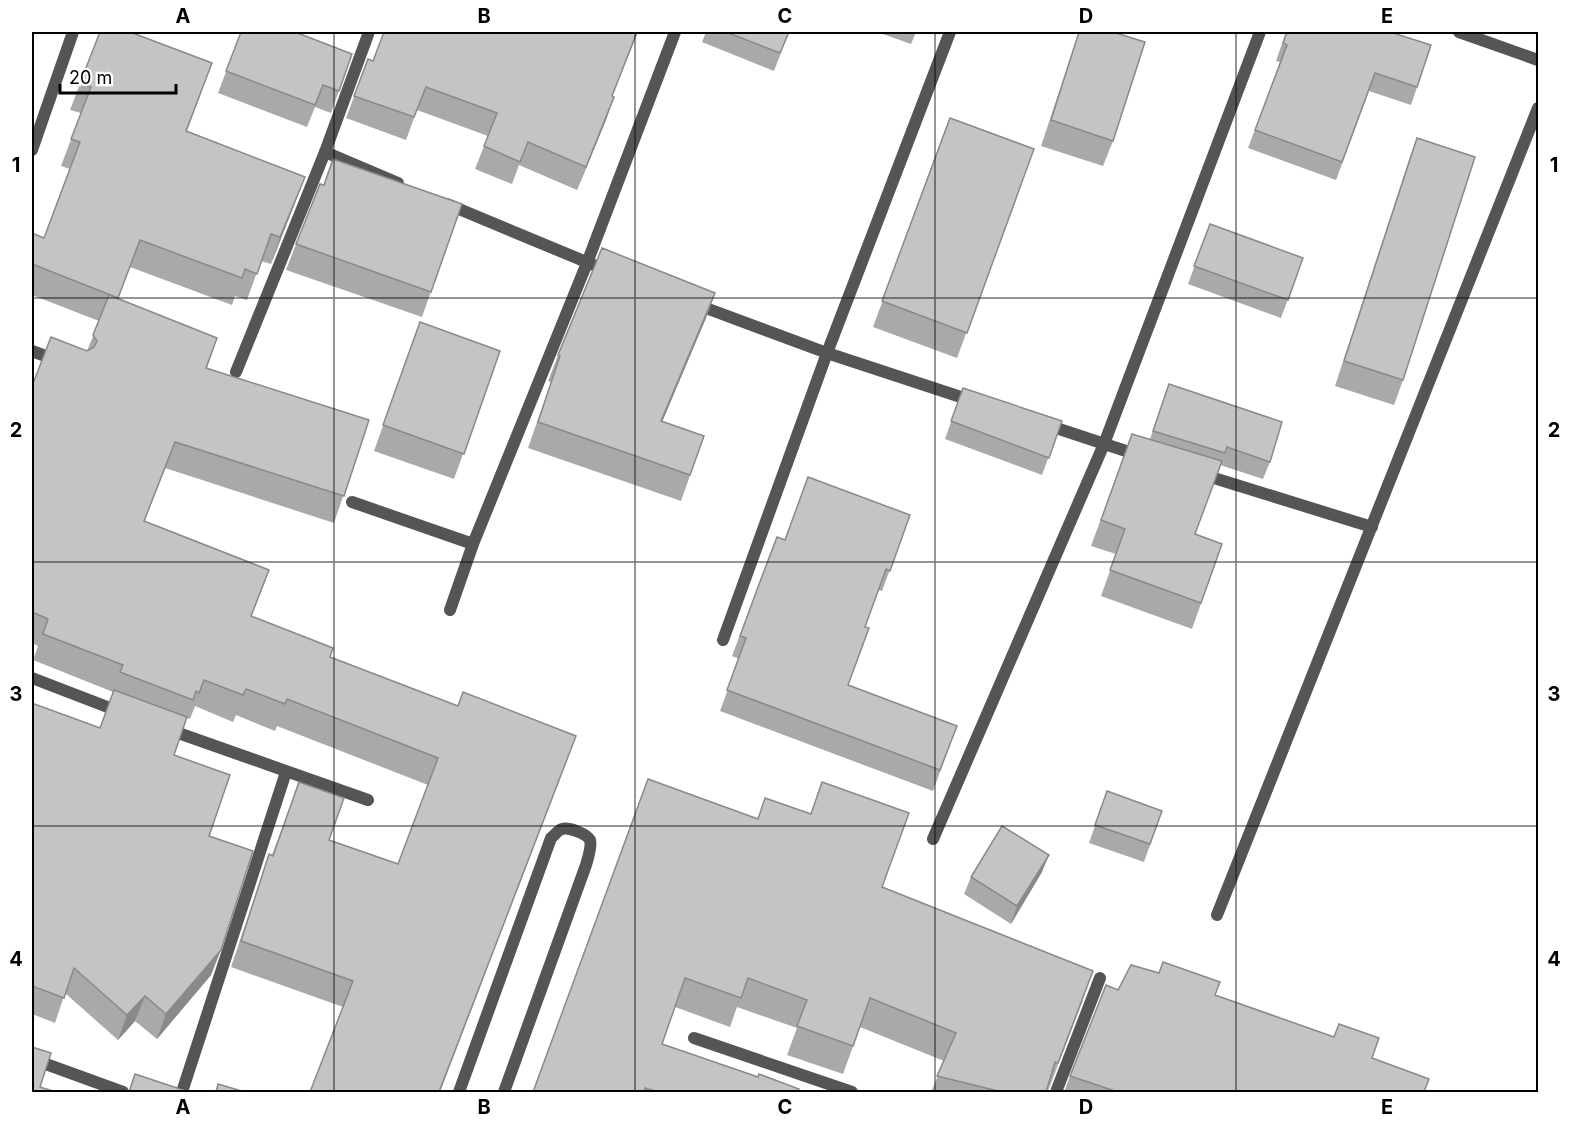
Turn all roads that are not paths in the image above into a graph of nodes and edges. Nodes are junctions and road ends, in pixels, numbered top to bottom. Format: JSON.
{"nodes":[{"id":1,"x":73,"y":32,"type":"edge"},
{"id":2,"x":369,"y":32,"type":"edge"},
{"id":3,"x":675,"y":32,"type":"edge"},
{"id":4,"x":950,"y":32,"type":"edge"},
{"id":5,"x":1260,"y":32,"type":"edge"},
{"id":6,"x":1460,"y":32,"type":"edge"},
{"id":7,"x":1539,"y":60,"type":"edge"},
{"id":8,"x":1539,"y":108,"type":"edge"},
{"id":9,"x":32,"y":150,"type":"edge"},
{"id":10,"x":325,"y":152,"type":"junction"},
{"id":11,"x":412,"y":189,"type":"edge"},
{"id":12,"x":434,"y":198,"type":"edge"},
{"id":13,"x":586,"y":263,"type":"junction"},
{"id":14,"x":619,"y":275,"type":"edge"},
{"id":15,"x":685,"y":300,"type":"edge"},
{"id":16,"x":32,"y":351,"type":"edge"},
{"id":17,"x":827,"y":353,"type":"junction"},
{"id":18,"x":70,"y":365,"type":"edge"},
{"id":19,"x":236,"y":372,"type":"dead end"},
{"id":20,"x":993,"y":408,"type":"edge"},
{"id":21,"x":1026,"y":419,"type":"edge"},
{"id":22,"x":1104,"y":444,"type":"junction"},
{"id":23,"x":1149,"y":458,"type":"edge"},
{"id":24,"x":1193,"y":472,"type":"edge"},
{"id":25,"x":352,"y":502,"type":"edge"},
{"id":26,"x":1372,"y":527,"type":"junction"},
{"id":27,"x":473,"y":544,"type":"junction"},
{"id":28,"x":450,"y":610,"type":"dead end"},
{"id":29,"x":723,"y":640,"type":"dead end"},
{"id":30,"x":32,"y":678,"type":"edge"},
{"id":31,"x":137,"y":718,"type":"edge"},
{"id":32,"x":158,"y":726,"type":"edge"},
{"id":33,"x":286,"y":772,"type":"junction"},
{"id":34,"x":368,"y":800,"type":"dead end"},
{"id":35,"x":933,"y":839,"type":"dead end"},
{"id":36,"x":1217,"y":915,"type":"dead end"},
{"id":37,"x":1100,"y":978,"type":"dead end"},
{"id":38,"x":694,"y":1038,"type":"dead end"},
{"id":39,"x":32,"y":1059,"type":"edge"},
{"id":40,"x":123,"y":1092,"type":"edge"},
{"id":41,"x":182,"y":1092,"type":"edge"},
{"id":42,"x":459,"y":1092,"type":"edge"},
{"id":43,"x":504,"y":1092,"type":"edge"},
{"id":44,"x":852,"y":1092,"type":"edge"},
{"id":45,"x":1056,"y":1092,"type":"edge"}],
"edges":[{"from":1,"to":9,"type":"street"},
{"from":2,"to":10,"type":"street"},
{"from":3,"to":13,"type":"street"},
{"from":4,"to":17,"type":"street"},
{"from":5,"to":22,"type":"street"},
{"from":6,"to":7,"type":"street"},
{"from":8,"to":26,"type":"street"},
{"from":10,"to":11,"type":"street"},
{"from":10,"to":19,"type":"street"},
{"from":12,"to":13,"type":"street"},
{"from":13,"to":14,"type":"street"},
{"from":13,"to":27,"type":"street"},
{"from":15,"to":17,"type":"street"},
{"from":16,"to":18,"type":"street"},
{"from":17,"to":20,"type":"street"},
{"from":17,"to":29,"type":"street"},
{"from":21,"to":22,"type":"street"},
{"from":22,"to":23,"type":"street"},
{"from":22,"to":35,"type":"street"},
{"from":24,"to":26,"type":"street"},
{"from":25,"to":27,"type":"street"},
{"from":26,"to":36,"type":"street"},
{"from":27,"to":28,"type":"street"},
{"from":30,"to":31,"type":"street"},
{"from":32,"to":33,"type":"street"},
{"from":33,"to":34,"type":"street"},
{"from":33,"to":41,"type":"street"},
{"from":37,"to":45,"type":"street"},
{"from":38,"to":44,"type":"street"},
{"from":39,"to":40,"type":"street"},
{"from":42,"to":43,"type":"street"}]}
